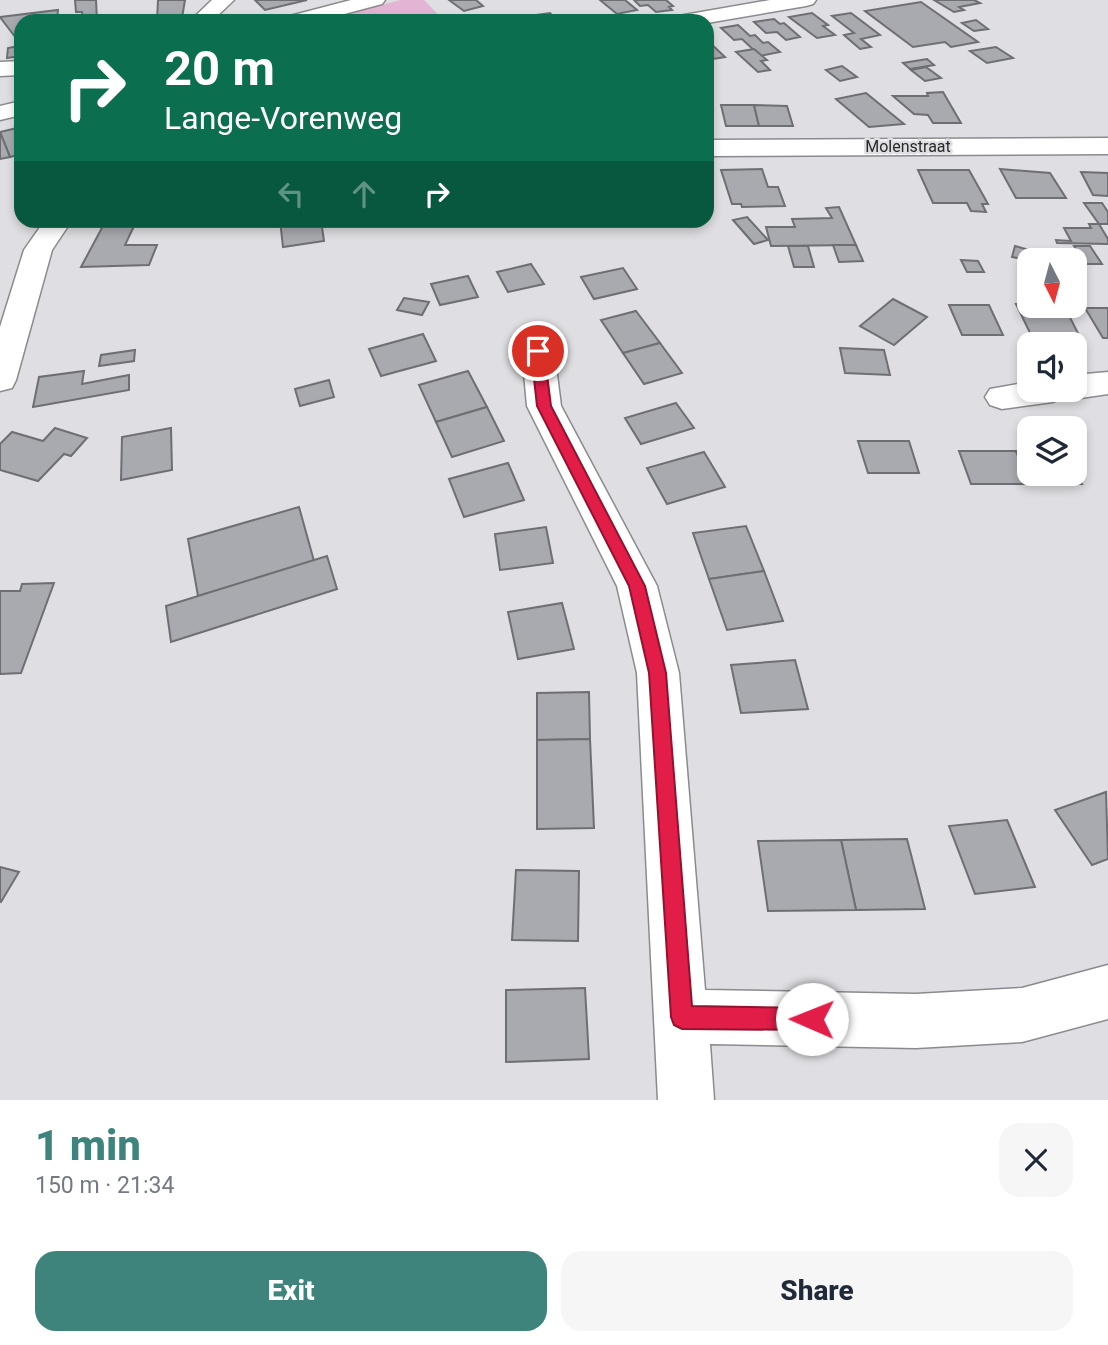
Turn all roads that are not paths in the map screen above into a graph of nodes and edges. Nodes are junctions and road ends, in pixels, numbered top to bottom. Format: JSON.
{"nodes":[{"id":1,"x":224,"y":0,"type":"edge"},
{"id":2,"x":375,"y":0,"type":"edge"},
{"id":3,"x":806,"y":0,"type":"edge"},
{"id":4,"x":208,"y":14,"type":"edge"},
{"id":5,"x":320,"y":14,"type":"edge"},
{"id":6,"x":714,"y":16,"type":"edge"},
{"id":7,"x":1108,"y":146,"type":"edge"},
{"id":8,"x":714,"y":148,"type":"edge"},
{"id":9,"x":53,"y":228,"type":"edge"},
{"id":10,"x":538,"y":351,"type":"dead end"},
{"id":11,"x":0,"y":380,"type":"edge"},
{"id":12,"x":1108,"y":383,"type":"edge"},
{"id":13,"x":1087,"y":385,"type":"edge"},
{"id":14,"x":1017,"y":395,"type":"edge"},
{"id":15,"x":1002,"y":397,"type":"dead end"},
{"id":16,"x":1108,"y":992,"type":"edge"},
{"id":17,"x":682,"y":1017,"type":"junction"},
{"id":18,"x":686,"y":1100,"type":"edge"}],
"edges":[{"from":1,"to":4,"type":"street"},
{"from":2,"to":5,"type":"street"},
{"from":3,"to":6,"type":"street"},
{"from":7,"to":8,"type":"street","name":"Molenstraat"},
{"from":9,"to":11,"type":"street"},
{"from":10,"to":17,"type":"street"},
{"from":12,"to":13,"type":"street"},
{"from":14,"to":15,"type":"street"},
{"from":16,"to":17,"type":"street"},
{"from":17,"to":18,"type":"street"}]}
